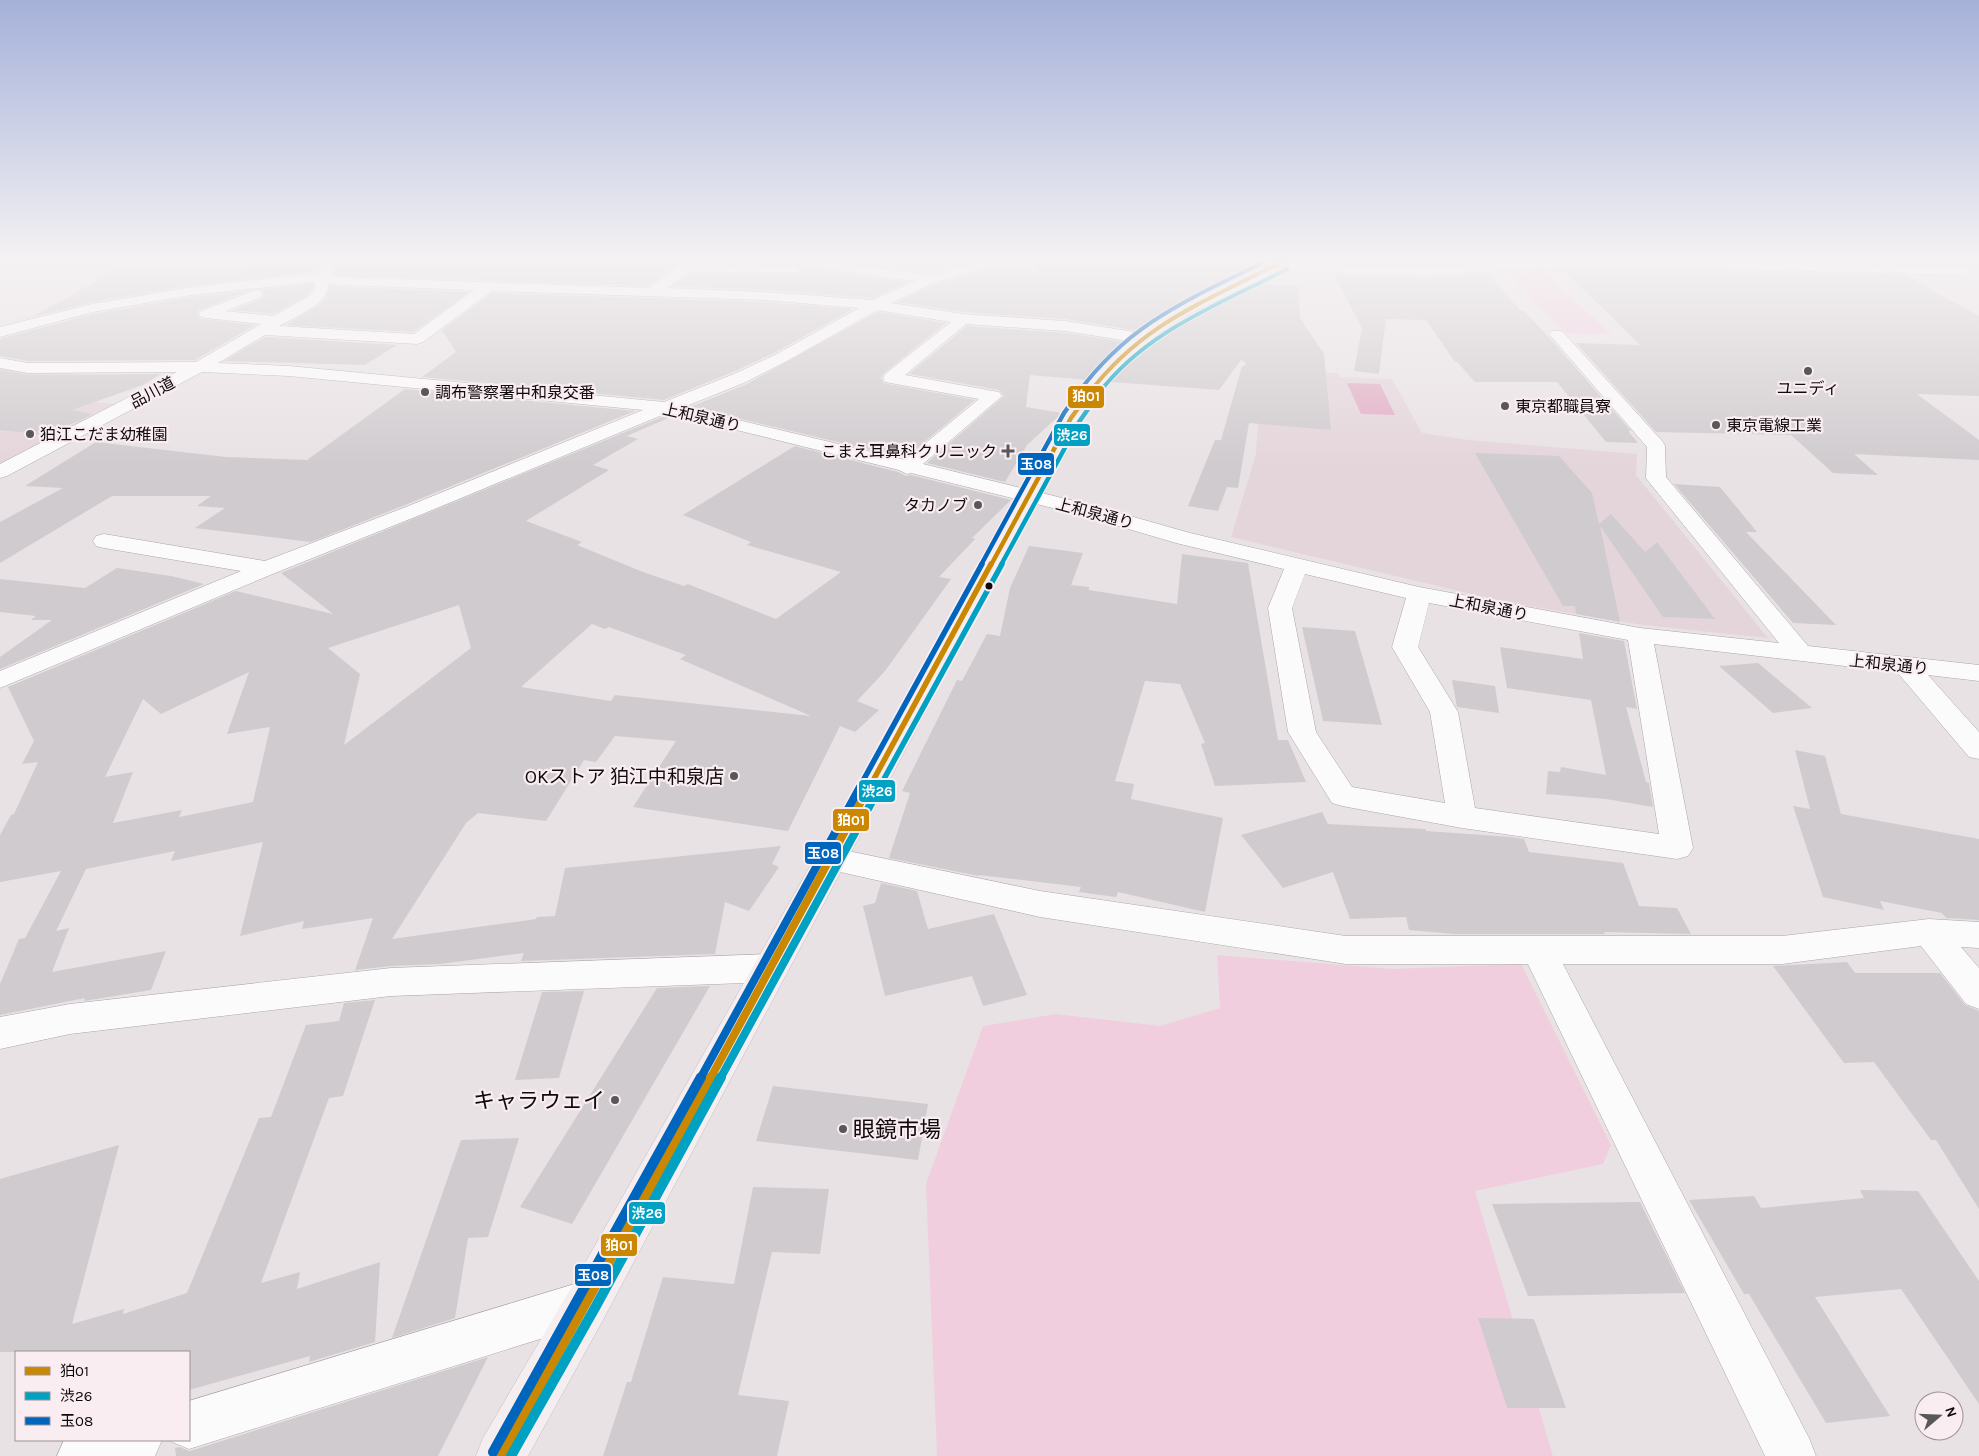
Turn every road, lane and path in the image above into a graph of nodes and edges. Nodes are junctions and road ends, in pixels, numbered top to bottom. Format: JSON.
{"nodes":[{"id":1,"x":431,"y":329,"type":"edge"},
{"id":2,"x":833,"y":329,"type":"edge"},
{"id":3,"x":951,"y":329,"type":"edge"},
{"id":4,"x":1084,"y":329,"type":"edge"},
{"id":5,"x":1155,"y":329,"type":"edge"},
{"id":6,"x":262,"y":330,"type":"joint"},
{"id":7,"x":1557,"y":334,"type":"dead end"},
{"id":8,"x":1141,"y":338,"type":"junction"},
{"id":9,"x":0,"y":363,"type":"edge"},
{"id":10,"x":199,"y":367,"type":"junction"},
{"id":11,"x":663,"y":407,"type":"junction"},
{"id":12,"x":907,"y":468,"type":"junction"},
{"id":13,"x":0,"y":472,"type":"edge"},
{"id":14,"x":1030,"y":496,"type":"junction"},
{"id":15,"x":104,"y":541,"type":"dead end"},
{"id":16,"x":1297,"y":565,"type":"junction"},
{"id":17,"x":267,"y":568,"type":"junction"},
{"id":18,"x":1419,"y":594,"type":"junction"},
{"id":19,"x":1640,"y":635,"type":"junction"},
{"id":20,"x":1800,"y":653,"type":"junction"},
{"id":21,"x":1906,"y":666,"type":"junction"},
{"id":22,"x":1979,"y":673,"type":"edge"},
{"id":23,"x":0,"y":680,"type":"edge"},
{"id":24,"x":1979,"y":750,"type":"edge"},
{"id":25,"x":1462,"y":817,"type":"junction"},
{"id":26,"x":829,"y":859,"type":"junction"},
{"id":27,"x":1929,"y":932,"type":"junction"},
{"id":28,"x":1979,"y":934,"type":"edge"},
{"id":29,"x":1539,"y":950,"type":"junction"},
{"id":30,"x":771,"y":968,"type":"junction"},
{"id":31,"x":1979,"y":994,"type":"edge"},
{"id":32,"x":0,"y":1033,"type":"edge"},
{"id":33,"x":588,"y":1302,"type":"junction"},
{"id":34,"x":190,"y":1425,"type":"edge"},
{"id":35,"x":134,"y":1441,"type":"edge"},
{"id":36,"x":82,"y":1456,"type":"edge"},
{"id":37,"x":501,"y":1456,"type":"edge"},
{"id":38,"x":1791,"y":1456,"type":"edge"}],
"edges":[{"from":1,"to":6,"type":"street"},
{"from":2,"to":11,"type":"street"},
{"from":3,"to":12,"type":"street"},
{"from":4,"to":8,"type":"street"},
{"from":5,"to":8,"type":"main road"},
{"from":6,"to":10,"type":"street","name":"品川道"},
{"from":7,"to":20,"type":"street"},
{"from":8,"to":14,"type":"main road"},
{"from":9,"to":10,"type":"street","name":"上和泉通り"},
{"from":10,"to":11,"type":"street","name":"上和泉通り"},
{"from":10,"to":13,"type":"street","name":"品川道"},
{"from":11,"to":12,"type":"street","name":"上和泉通り"},
{"from":11,"to":17,"type":"street"},
{"from":12,"to":14,"type":"street","name":"上和泉通り"},
{"from":14,"to":16,"type":"street","name":"上和泉通り"},
{"from":14,"to":26,"type":"main road"},
{"from":15,"to":17,"type":"street"},
{"from":16,"to":18,"type":"street","name":"上和泉通り"},
{"from":16,"to":25,"type":"street"},
{"from":17,"to":23,"type":"street"},
{"from":18,"to":19,"type":"street","name":"上和泉通り"},
{"from":18,"to":25,"type":"street"},
{"from":19,"to":20,"type":"street","name":"上和泉通り"},
{"from":19,"to":25,"type":"street"},
{"from":20,"to":21,"type":"street","name":"上和泉通り"},
{"from":21,"to":22,"type":"street","name":"上和泉通り"},
{"from":21,"to":24,"type":"street"},
{"from":26,"to":29,"type":"street"},
{"from":26,"to":30,"type":"main road"},
{"from":27,"to":28,"type":"street"},
{"from":27,"to":29,"type":"street"},
{"from":27,"to":31,"type":"street"},
{"from":29,"to":38,"type":"street"},
{"from":30,"to":32,"type":"street"},
{"from":30,"to":33,"type":"main road"},
{"from":33,"to":34,"type":"street"},
{"from":33,"to":37,"type":"main road"},
{"from":35,"to":36,"type":"street"}]}
